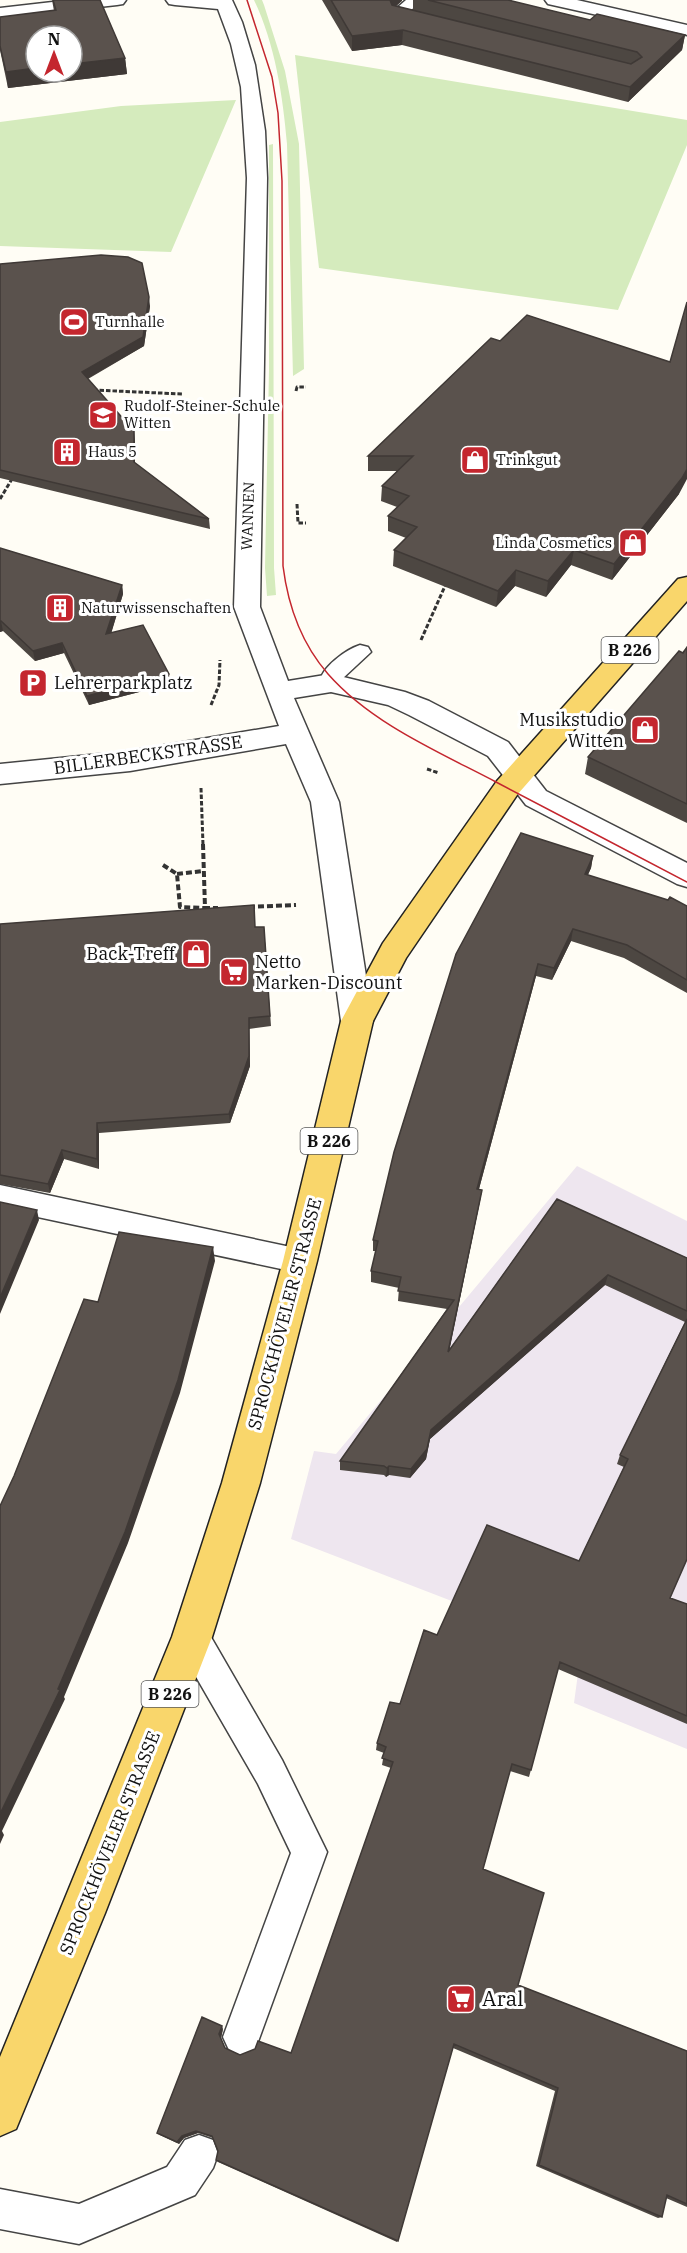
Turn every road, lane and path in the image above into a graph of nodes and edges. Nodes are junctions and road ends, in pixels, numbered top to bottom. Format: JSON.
{"nodes":[{"id":1,"x":117,"y":0,"type":"edge"},
{"id":2,"x":175,"y":0,"type":"edge"},
{"id":3,"x":415,"y":0,"type":"edge"},
{"id":4,"x":554,"y":0,"type":"edge"},
{"id":5,"x":223,"y":1,"type":"edge"},
{"id":6,"x":0,"y":13,"type":"edge"},
{"id":7,"x":432,"y":23,"type":"edge"},
{"id":8,"x":687,"y":30,"type":"edge"},
{"id":9,"x":306,"y":387,"type":"dead end"},
{"id":10,"x":82,"y":389,"type":"edge"},
{"id":11,"x":182,"y":394,"type":"dead end"},
{"id":12,"x":296,"y":398,"type":"dead end"},
{"id":13,"x":12,"y":479,"type":"edge"},
{"id":14,"x":2,"y":491,"type":"edge"},
{"id":15,"x":0,"y":500,"type":"edge"},
{"id":16,"x":297,"y":504,"type":"dead end"},
{"id":17,"x":306,"y":523,"type":"dead end"},
{"id":18,"x":687,"y":585,"type":"edge"},
{"id":19,"x":445,"y":586,"type":"edge"},
{"id":20,"x":421,"y":640,"type":"dead end"},
{"id":21,"x":360,"y":652,"type":"dead end"},
{"id":22,"x":331,"y":683,"type":"junction"},
{"id":23,"x":278,"y":692,"type":"junction"},
{"id":24,"x":296,"y":733,"type":"junction"},
{"id":25,"x":200,"y":750,"type":"junction"},
{"id":26,"x":427,"y":769,"type":"dead end"},
{"id":27,"x":439,"y":773,"type":"dead end"},
{"id":28,"x":0,"y":774,"type":"edge"},
{"id":29,"x":518,"y":776,"type":"junction"},
{"id":30,"x":163,"y":865,"type":"dead end"},
{"id":31,"x":203,"y":871,"type":"junction"},
{"id":32,"x":177,"y":874,"type":"junction"},
{"id":33,"x":687,"y":876,"type":"edge"},
{"id":34,"x":342,"y":904,"type":"junction"},
{"id":35,"x":228,"y":907,"type":"edge"},
{"id":36,"x":239,"y":907,"type":"edge"},
{"id":37,"x":205,"y":908,"type":"junction"},
{"id":38,"x":357,"y":1021,"type":"junction"},
{"id":39,"x":0,"y":1197,"type":"edge"},
{"id":40,"x":300,"y":1261,"type":"junction"},
{"id":41,"x":192,"y":1637,"type":"junction"},
{"id":42,"x":242,"y":2037,"type":"dead end"},
{"id":43,"x":0,"y":2113,"type":"edge"},
{"id":44,"x":199,"y":2154,"type":"dead end"},
{"id":45,"x":0,"y":2209,"type":"edge"}],
"edges":[{"from":1,"to":6,"type":"street"},
{"from":2,"to":5,"type":"street"},
{"from":3,"to":7,"type":"lane"},
{"from":4,"to":8,"type":"street"},
{"from":5,"to":23,"type":"street","name":"WANNEN"},
{"from":9,"to":12,"type":"path"},
{"from":10,"to":11,"type":"path"},
{"from":13,"to":14,"type":"path"},
{"from":14,"to":15,"type":"path"},
{"from":16,"to":17,"type":"path"},
{"from":18,"to":29,"type":"main road","name":"SPROCKHÖVELER STRASSE","number":"B 226"},
{"from":19,"to":20,"type":"path"},
{"from":21,"to":22,"type":"lane"},
{"from":22,"to":23,"type":"street"},
{"from":22,"to":29,"type":"street"},
{"from":23,"to":24,"type":"street","name":"WANNEN"},
{"from":24,"to":25,"type":"street","name":"BILLERBECKSTRASSE"},
{"from":24,"to":34,"type":"street","name":"WANNEN"},
{"from":25,"to":28,"type":"street","name":"BILLERBECKSTRASSE"},
{"from":25,"to":31,"type":"path"},
{"from":26,"to":27,"type":"path"},
{"from":29,"to":33,"type":"street"},
{"from":29,"to":38,"type":"main road","name":"SPROCKHÖVELER STRASSE","number":"B 226"},
{"from":30,"to":32,"type":"path"},
{"from":31,"to":32,"type":"path"},
{"from":31,"to":37,"type":"path"},
{"from":32,"to":37,"type":"path"},
{"from":34,"to":36,"type":"path"},
{"from":34,"to":38,"type":"street","name":"WANNEN"},
{"from":35,"to":37,"type":"path"},
{"from":38,"to":40,"type":"main road","name":"SPROCKHÖVELER STRASSE","number":"B 226"},
{"from":39,"to":40,"type":"lane"},
{"from":40,"to":41,"type":"main road","name":"SPROCKHÖVELER STRASSE","number":"B 226"},
{"from":41,"to":42,"type":"lane"},
{"from":41,"to":43,"type":"main road","name":"SPROCKHÖVELER STRASSE","number":"B 226"},
{"from":44,"to":45,"type":"lane"}]}
